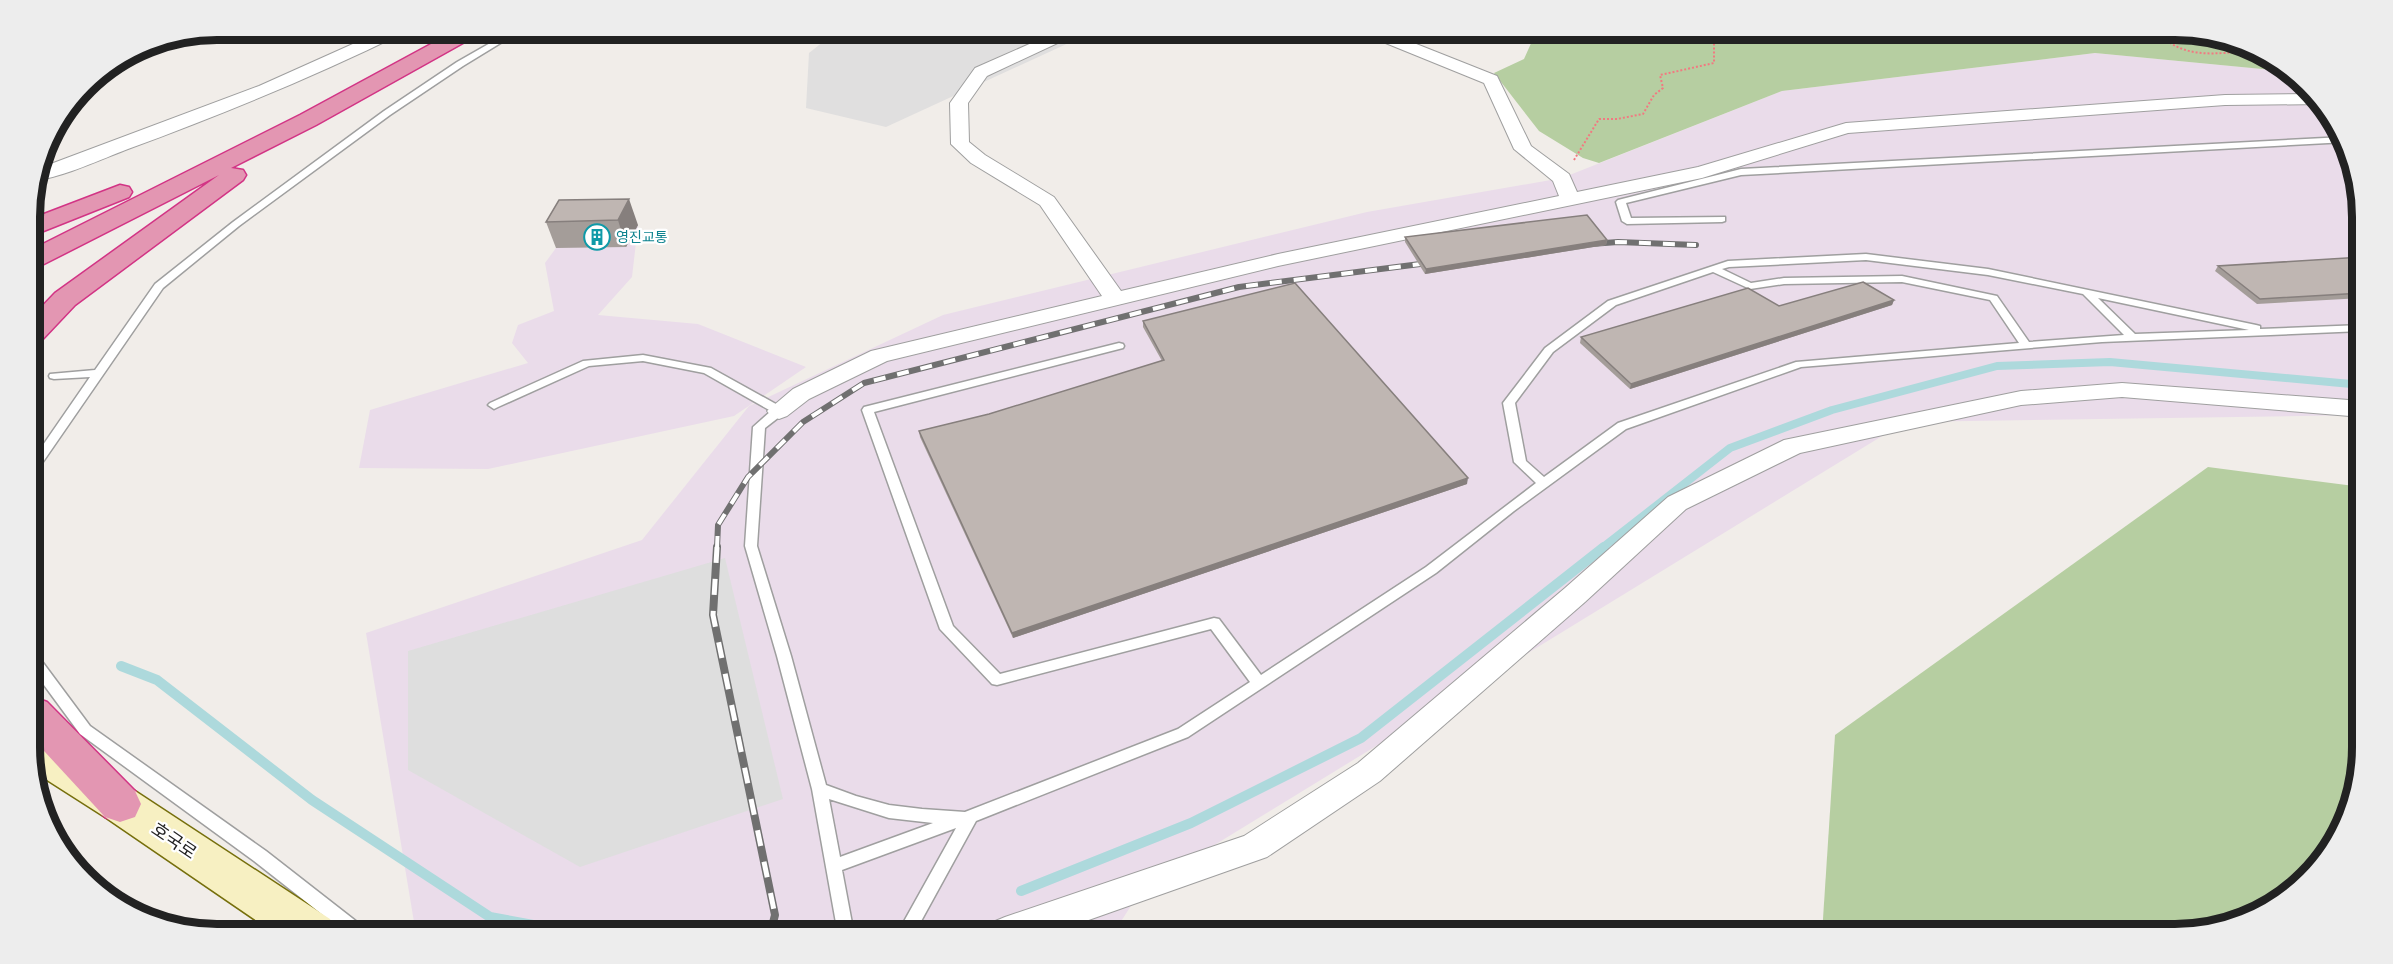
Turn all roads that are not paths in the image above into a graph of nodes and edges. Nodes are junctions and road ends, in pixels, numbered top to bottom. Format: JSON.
{"nodes":[{"id":1,"x":375,"y":41,"type":"edge"},
{"id":2,"x":433,"y":41,"type":"edge"},
{"id":3,"x":450,"y":41,"type":"edge"},
{"id":4,"x":499,"y":41,"type":"edge"},
{"id":5,"x":1049,"y":41,"type":"edge"},
{"id":6,"x":1394,"y":41,"type":"edge"},
{"id":7,"x":2307,"y":99,"type":"edge"},
{"id":8,"x":305,"y":114,"type":"junction"},
{"id":9,"x":2335,"y":141,"type":"edge"},
{"id":10,"x":47,"y":172,"type":"edge"},
{"id":11,"x":1570,"y":200,"type":"junction"},
{"id":12,"x":1722,"y":219,"type":"dead end"},
{"id":13,"x":41,"y":224,"type":"edge"},
{"id":14,"x":41,"y":245,"type":"edge"},
{"id":15,"x":41,"y":255,"type":"edge"},
{"id":16,"x":1713,"y":269,"type":"junction"},
{"id":17,"x":2086,"y":292,"type":"junction"},
{"id":18,"x":1115,"y":300,"type":"junction"},
{"id":19,"x":41,"y":324,"type":"edge"},
{"id":20,"x":2352,"y":328,"type":"edge"},
{"id":21,"x":2274,"y":332,"type":"junction"},
{"id":22,"x":2133,"y":338,"type":"junction"},
{"id":23,"x":2026,"y":345,"type":"junction"},
{"id":24,"x":1119,"y":346,"type":"dead end"},
{"id":25,"x":98,"y":373,"type":"junction"},
{"id":26,"x":54,"y":376,"type":"dead end"},
{"id":27,"x":494,"y":405,"type":"dead end"},
{"id":28,"x":2352,"y":408,"type":"edge"},
{"id":29,"x":779,"y":411,"type":"junction"},
{"id":30,"x":41,"y":456,"type":"edge"},
{"id":31,"x":1544,"y":483,"type":"junction"},
{"id":32,"x":41,"y":671,"type":"edge"},
{"id":33,"x":1259,"y":683,"type":"junction"},
{"id":34,"x":41,"y":721,"type":"edge"},
{"id":35,"x":41,"y":755,"type":"edge"},
{"id":36,"x":820,"y":789,"type":"junction"},
{"id":37,"x":120,"y":804,"type":"junction"},
{"id":38,"x":971,"y":816,"type":"junction"},
{"id":39,"x":834,"y":867,"type":"junction"},
{"id":40,"x":299,"y":924,"type":"edge"},
{"id":41,"x":347,"y":924,"type":"edge"},
{"id":42,"x":844,"y":924,"type":"edge"},
{"id":43,"x":911,"y":924,"type":"edge"},
{"id":44,"x":1032,"y":924,"type":"edge"}],
"edges":[{"from":1,"to":10,"type":"street"},
{"from":2,"to":8,"type":"highway"},
{"from":3,"to":8,"type":"highway"},
{"from":4,"to":25,"type":"lane"},
{"from":5,"to":18,"type":"street"},
{"from":6,"to":11,"type":"street"},
{"from":7,"to":11,"type":"street"},
{"from":8,"to":13,"type":"highway"},
{"from":8,"to":14,"type":"highway"},
{"from":8,"to":15,"type":"highway"},
{"from":8,"to":19,"type":"highway"},
{"from":9,"to":12,"type":"lane"},
{"from":11,"to":18,"type":"street"},
{"from":16,"to":17,"type":"lane"},
{"from":16,"to":23,"type":"lane"},
{"from":16,"to":31,"type":"lane"},
{"from":17,"to":21,"type":"lane"},
{"from":17,"to":22,"type":"lane"},
{"from":18,"to":29,"type":"street"},
{"from":20,"to":21,"type":"lane"},
{"from":21,"to":22,"type":"lane"},
{"from":22,"to":23,"type":"lane"},
{"from":23,"to":31,"type":"lane"},
{"from":24,"to":33,"type":"lane"},
{"from":25,"to":26,"type":"lane"},
{"from":25,"to":30,"type":"lane"},
{"from":27,"to":29,"type":"lane"},
{"from":28,"to":44,"type":"street"},
{"from":29,"to":36,"type":"lane"},
{"from":31,"to":33,"type":"lane"},
{"from":32,"to":41,"type":"lane"},
{"from":33,"to":38,"type":"lane"},
{"from":34,"to":37,"type":"highway"},
{"from":35,"to":37,"type":"main road","name":"호국로"},
{"from":36,"to":38,"type":"lane"},
{"from":36,"to":39,"type":"lane"},
{"from":37,"to":40,"type":"main road","name":"호국로"},
{"from":38,"to":39,"type":"lane"},
{"from":38,"to":43,"type":"lane"},
{"from":39,"to":42,"type":"lane"}]}
